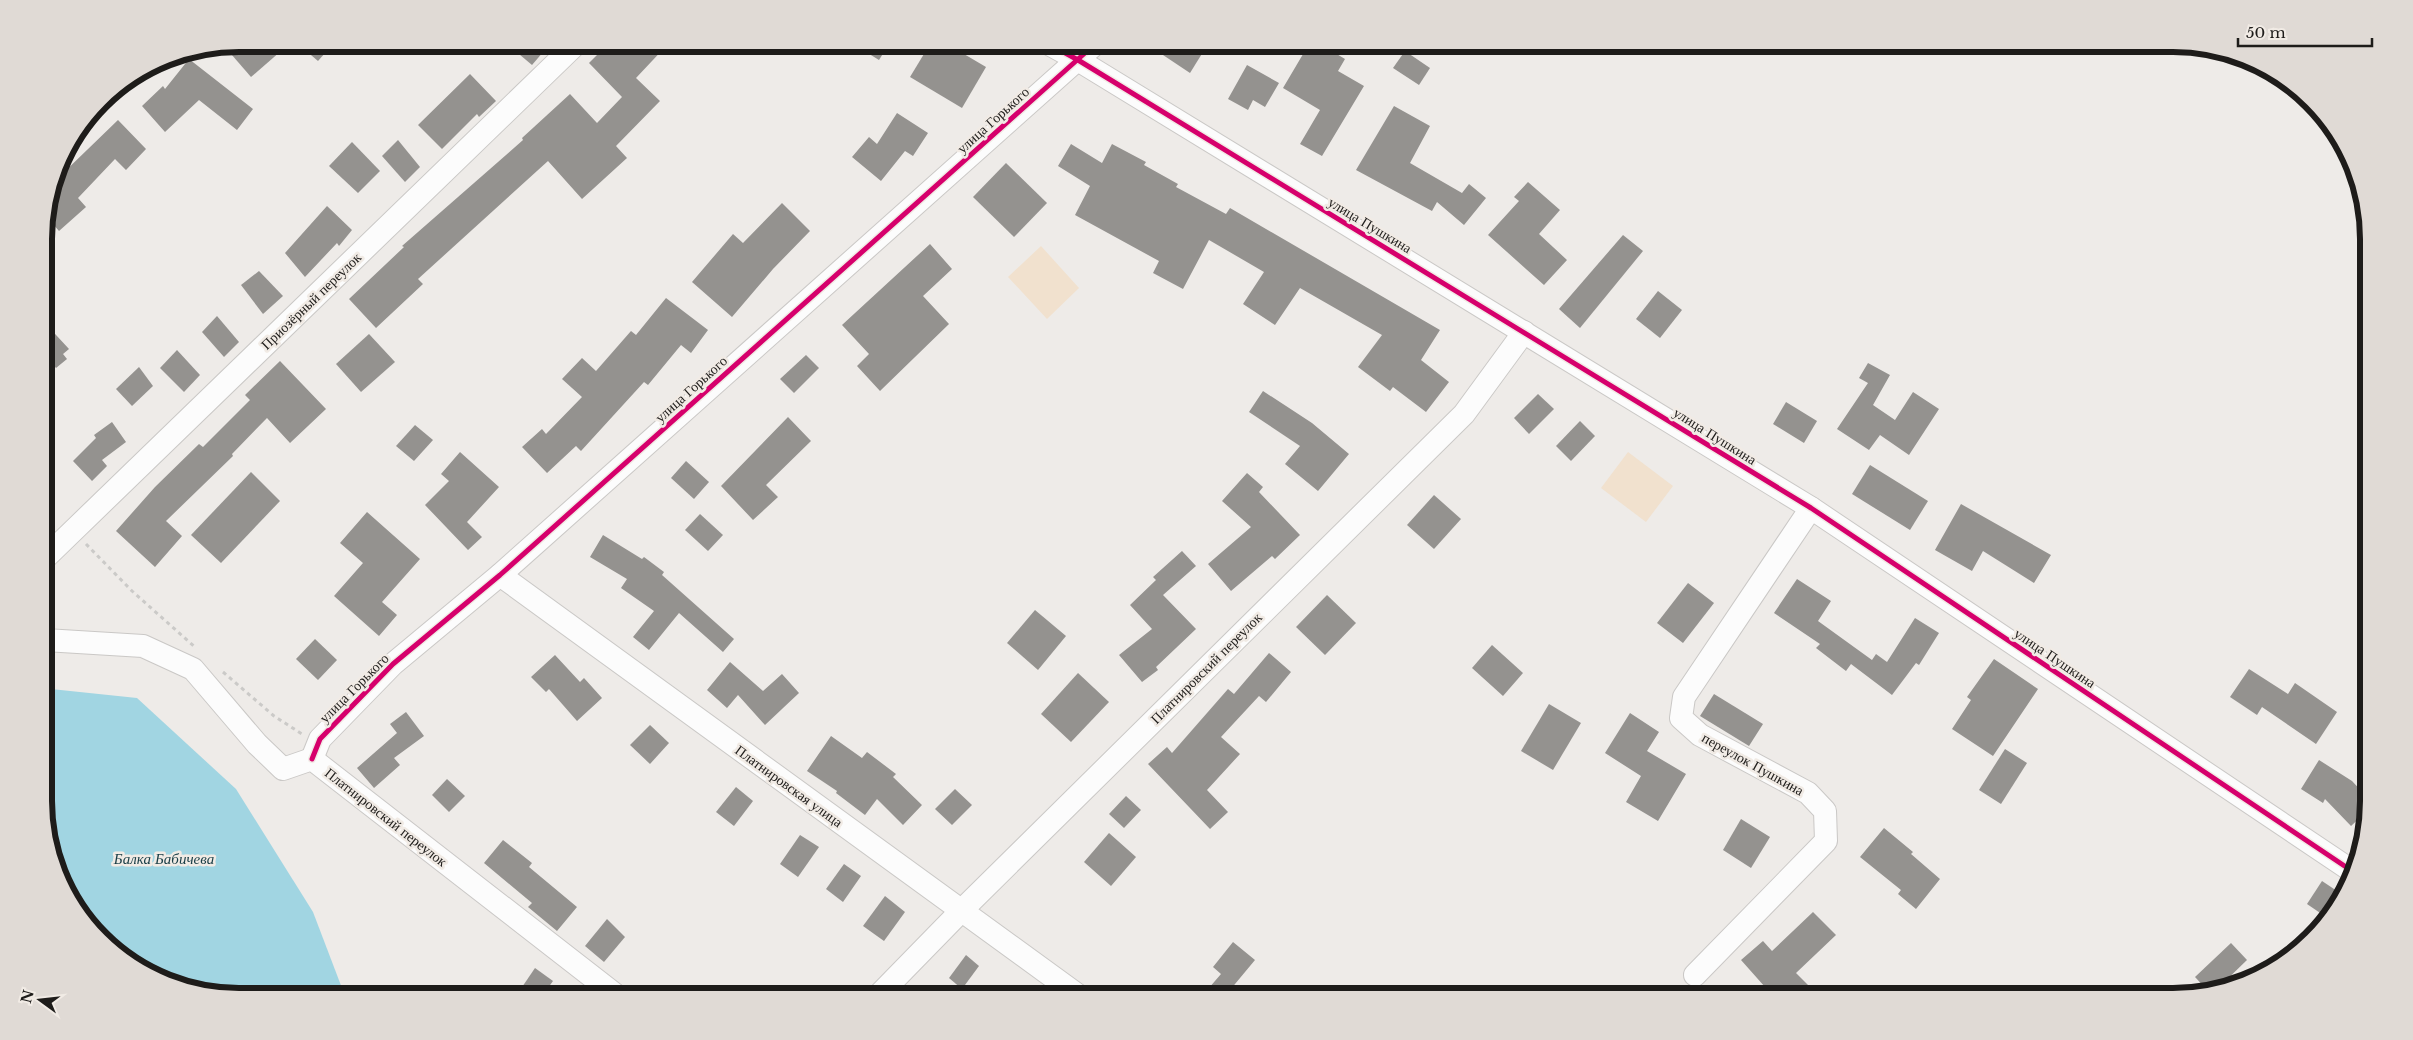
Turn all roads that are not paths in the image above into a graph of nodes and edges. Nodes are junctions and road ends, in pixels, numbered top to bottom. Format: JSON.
{"nodes":[{"id":1,"x":568,"y":52,"type":"edge"},
{"id":2,"x":1063,"y":52,"type":"edge"},
{"id":3,"x":1086,"y":52,"type":"edge"},
{"id":4,"x":1078,"y":60,"type":"junction"},
{"id":5,"x":1524,"y":332,"type":"junction"},
{"id":6,"x":1811,"y":508,"type":"junction"},
{"id":7,"x":52,"y":552,"type":"edge"},
{"id":8,"x":500,"y":575,"type":"junction"},
{"id":9,"x":52,"y":640,"type":"edge"},
{"id":10,"x":316,"y":749,"type":"junction"},
{"id":11,"x":2348,"y":868,"type":"edge"},
{"id":12,"x":961,"y":910,"type":"junction"},
{"id":13,"x":1695,"y":975,"type":"dead end"},
{"id":14,"x":607,"y":988,"type":"edge"},
{"id":15,"x":886,"y":988,"type":"edge"},
{"id":16,"x":1068,"y":988,"type":"edge"}],
"edges":[{"from":1,"to":7,"type":"street","name":"Приозёрный переулок"},
{"from":2,"to":4,"type":"street","name":"улица Пушкина"},
{"from":3,"to":4,"type":"street","name":"улица Горького"},
{"from":4,"to":5,"type":"street","name":"улица Пушкина"},
{"from":4,"to":8,"type":"street","name":"улица Горького"},
{"from":5,"to":6,"type":"street","name":"улица Пушкина"},
{"from":5,"to":12,"type":"street","name":"Платнировский переулок"},
{"from":6,"to":11,"type":"street","name":"улица Пушкина"},
{"from":6,"to":13,"type":"street","name":"переулок Пушкина"},
{"from":8,"to":10,"type":"street","name":"улица Горького"},
{"from":8,"to":12,"type":"street","name":"Платнировская улица"},
{"from":9,"to":10,"type":"street","name":"Платнировский переулок"},
{"from":10,"to":14,"type":"street","name":"Платнировский переулок"},
{"from":12,"to":15,"type":"street","name":"Платнировский переулок"},
{"from":12,"to":16,"type":"street","name":"Платнировская улица"}]}
